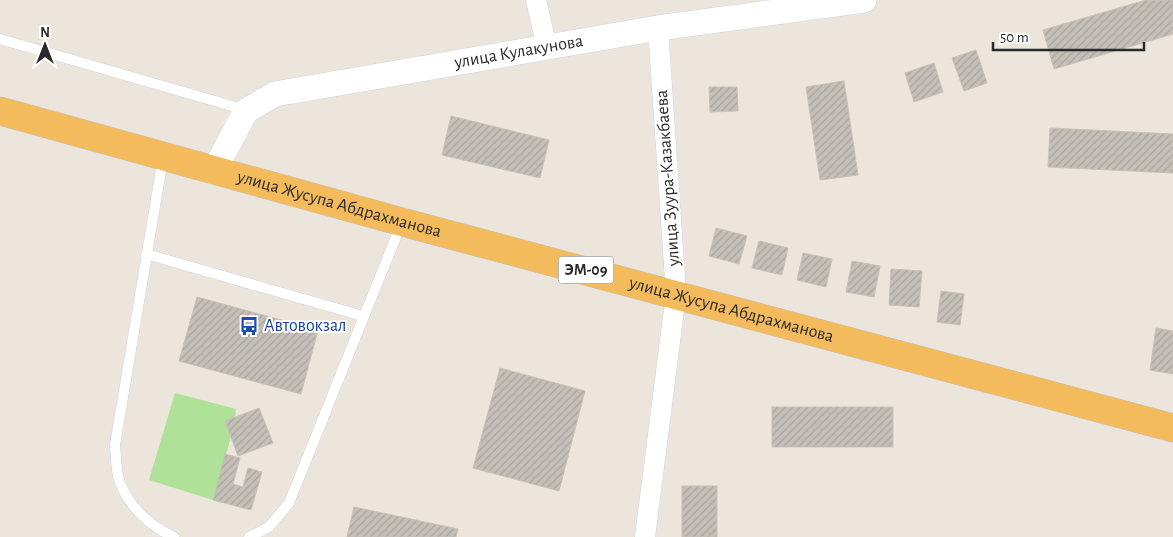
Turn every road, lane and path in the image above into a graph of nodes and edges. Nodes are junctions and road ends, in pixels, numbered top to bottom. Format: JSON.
{"nodes":[{"id":1,"x":536,"y":0,"type":"edge"},
{"id":2,"x":864,"y":0,"type":"edge"},
{"id":3,"x":658,"y":28,"type":"junction"},
{"id":4,"x":0,"y":39,"type":"edge"},
{"id":5,"x":547,"y":48,"type":"junction"},
{"id":6,"x":0,"y":111,"type":"edge"},
{"id":7,"x":246,"y":111,"type":"junction"},
{"id":8,"x":163,"y":157,"type":"junction"},
{"id":9,"x":214,"y":171,"type":"junction"},
{"id":10,"x":402,"y":222,"type":"junction"},
{"id":11,"x":146,"y":254,"type":"junction"},
{"id":12,"x":676,"y":294,"type":"junction"},
{"id":13,"x":363,"y":316,"type":"junction"},
{"id":14,"x":1173,"y":428,"type":"edge"},
{"id":15,"x":174,"y":537,"type":"edge"},
{"id":16,"x":249,"y":537,"type":"edge"},
{"id":17,"x":645,"y":537,"type":"edge"}],
"edges":[{"from":1,"to":5,"type":"street"},
{"from":2,"to":3,"type":"street","name":"улица Кулакунова"},
{"from":3,"to":5,"type":"street","name":"улица Кулакунова"},
{"from":3,"to":12,"type":"street","name":"улица Зуура-Казакбаева"},
{"from":4,"to":7,"type":"lane"},
{"from":5,"to":7,"type":"street","name":"улица Кулакунова"},
{"from":6,"to":8,"type":"highway","name":"улица Жусупа Абдрахманова","number":"ЭМ-09"},
{"from":7,"to":9,"type":"street"},
{"from":8,"to":9,"type":"highway","name":"улица Жусупа Абдрахманова","number":"ЭМ-09"},
{"from":8,"to":11,"type":"lane"},
{"from":9,"to":10,"type":"highway","name":"улица Жусупа Абдрахманова","number":"ЭМ-09"},
{"from":10,"to":12,"type":"highway","name":"улица Жусупа Абдрахманова","number":"ЭМ-09"},
{"from":10,"to":13,"type":"lane"},
{"from":11,"to":13,"type":"lane"},
{"from":11,"to":15,"type":"lane"},
{"from":12,"to":14,"type":"highway","name":"улица Жусупа Абдрахманова","number":"ЭМ-09"},
{"from":12,"to":17,"type":"street","name":"улица Зуура-Казакбаева"},
{"from":13,"to":16,"type":"lane"}]}
